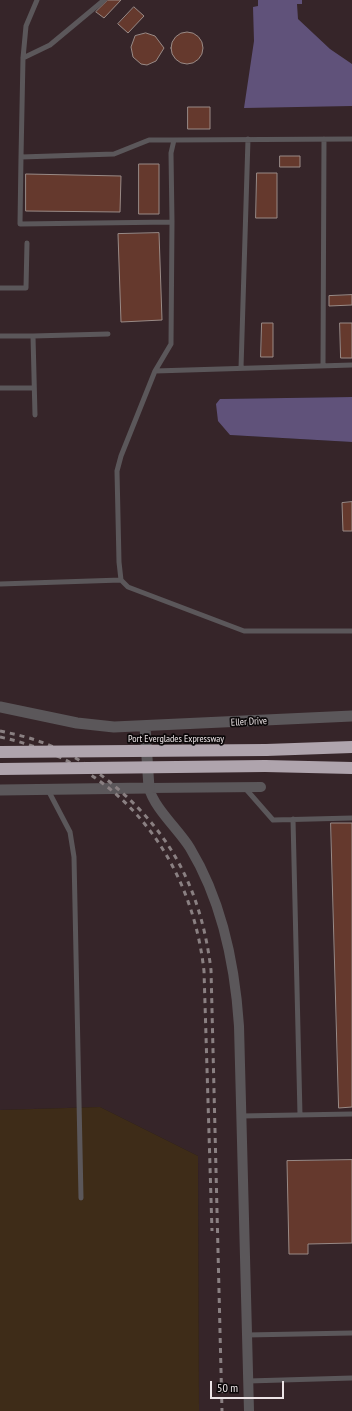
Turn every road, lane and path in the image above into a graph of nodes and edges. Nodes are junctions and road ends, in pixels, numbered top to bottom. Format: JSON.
{"nodes":[{"id":1,"x":37,"y":0,"type":"edge"},
{"id":2,"x":104,"y":0,"type":"edge"},
{"id":3,"x":23,"y":58,"type":"junction"},
{"id":4,"x":248,"y":139,"type":"junction"},
{"id":5,"x":324,"y":139,"type":"junction"},
{"id":6,"x":352,"y":139,"type":"edge"},
{"id":7,"x":174,"y":140,"type":"junction"},
{"id":8,"x":21,"y":157,"type":"junction"},
{"id":9,"x":172,"y":222,"type":"junction"},
{"id":10,"x":27,"y":243,"type":"dead end"},
{"id":11,"x":0,"y":288,"type":"edge"},
{"id":12,"x":108,"y":334,"type":"dead end"},
{"id":13,"x":0,"y":336,"type":"edge"},
{"id":14,"x":33,"y":336,"type":"junction"},
{"id":15,"x":352,"y":365,"type":"edge"},
{"id":16,"x":323,"y":366,"type":"junction"},
{"id":17,"x":241,"y":368,"type":"junction"},
{"id":18,"x":155,"y":371,"type":"junction"},
{"id":19,"x":0,"y":388,"type":"edge"},
{"id":20,"x":34,"y":388,"type":"junction"},
{"id":21,"x":35,"y":416,"type":"dead end"},
{"id":22,"x":121,"y":580,"type":"junction"},
{"id":23,"x":0,"y":584,"type":"edge"},
{"id":24,"x":352,"y":631,"type":"edge"},
{"id":25,"x":0,"y":707,"type":"edge"},
{"id":26,"x":352,"y":716,"type":"edge"},
{"id":27,"x":146,"y":727,"type":"junction"},
{"id":28,"x":352,"y":747,"type":"edge"},
{"id":29,"x":0,"y":752,"type":"edge"},
{"id":30,"x":352,"y":768,"type":"edge"},
{"id":31,"x":0,"y":769,"type":"edge"},
{"id":32,"x":244,"y":787,"type":"junction"},
{"id":33,"x":261,"y":787,"type":"dead end"},
{"id":34,"x":149,"y":788,"type":"junction"},
{"id":35,"x":48,"y":789,"type":"junction"},
{"id":36,"x":0,"y":790,"type":"edge"},
{"id":37,"x":352,"y":818,"type":"edge"},
{"id":38,"x":293,"y":819,"type":"junction"},
{"id":39,"x":352,"y":1114,"type":"edge"},
{"id":40,"x":300,"y":1115,"type":"junction"},
{"id":41,"x":241,"y":1116,"type":"junction"},
{"id":42,"x":81,"y":1198,"type":"dead end"},
{"id":43,"x":352,"y":1332,"type":"edge"},
{"id":44,"x":246,"y":1335,"type":"junction"},
{"id":45,"x":352,"y":1378,"type":"edge"},
{"id":46,"x":248,"y":1381,"type":"junction"},
{"id":47,"x":249,"y":1411,"type":"edge"}],
"edges":[{"from":1,"to":3,"type":"lane"},
{"from":2,"to":3,"type":"lane"},
{"from":3,"to":8,"type":"lane"},
{"from":4,"to":5,"type":"lane"},
{"from":4,"to":7,"type":"lane"},
{"from":4,"to":17,"type":"lane"},
{"from":5,"to":6,"type":"lane"},
{"from":5,"to":16,"type":"lane"},
{"from":7,"to":8,"type":"lane"},
{"from":7,"to":9,"type":"lane"},
{"from":8,"to":9,"type":"lane"},
{"from":9,"to":18,"type":"lane"},
{"from":10,"to":11,"type":"lane"},
{"from":12,"to":14,"type":"lane"},
{"from":13,"to":14,"type":"lane"},
{"from":14,"to":20,"type":"lane"},
{"from":15,"to":16,"type":"lane"},
{"from":16,"to":17,"type":"lane"},
{"from":17,"to":18,"type":"lane"},
{"from":18,"to":22,"type":"lane"},
{"from":19,"to":20,"type":"lane"},
{"from":20,"to":21,"type":"lane"},
{"from":22,"to":23,"type":"lane"},
{"from":22,"to":24,"type":"lane"},
{"from":25,"to":27,"type":"street","name":"Eller Drive"},
{"from":26,"to":27,"type":"street","name":"Eller Drive"},
{"from":27,"to":34,"type":"street"},
{"from":28,"to":29,"type":"highway","name":"Port Everglades Expressway","bridge":true},
{"from":30,"to":31,"type":"highway","bridge":true},
{"from":32,"to":33,"type":"street"},
{"from":32,"to":34,"type":"street"},
{"from":32,"to":38,"type":"lane"},
{"from":34,"to":35,"type":"street"},
{"from":34,"to":41,"type":"street"},
{"from":35,"to":36,"type":"street"},
{"from":35,"to":42,"type":"lane"},
{"from":37,"to":38,"type":"lane"},
{"from":38,"to":40,"type":"lane"},
{"from":39,"to":40,"type":"lane"},
{"from":40,"to":41,"type":"lane"},
{"from":41,"to":44,"type":"street"},
{"from":43,"to":44,"type":"lane"},
{"from":44,"to":46,"type":"street"},
{"from":45,"to":46,"type":"lane"},
{"from":46,"to":47,"type":"street"}]}
